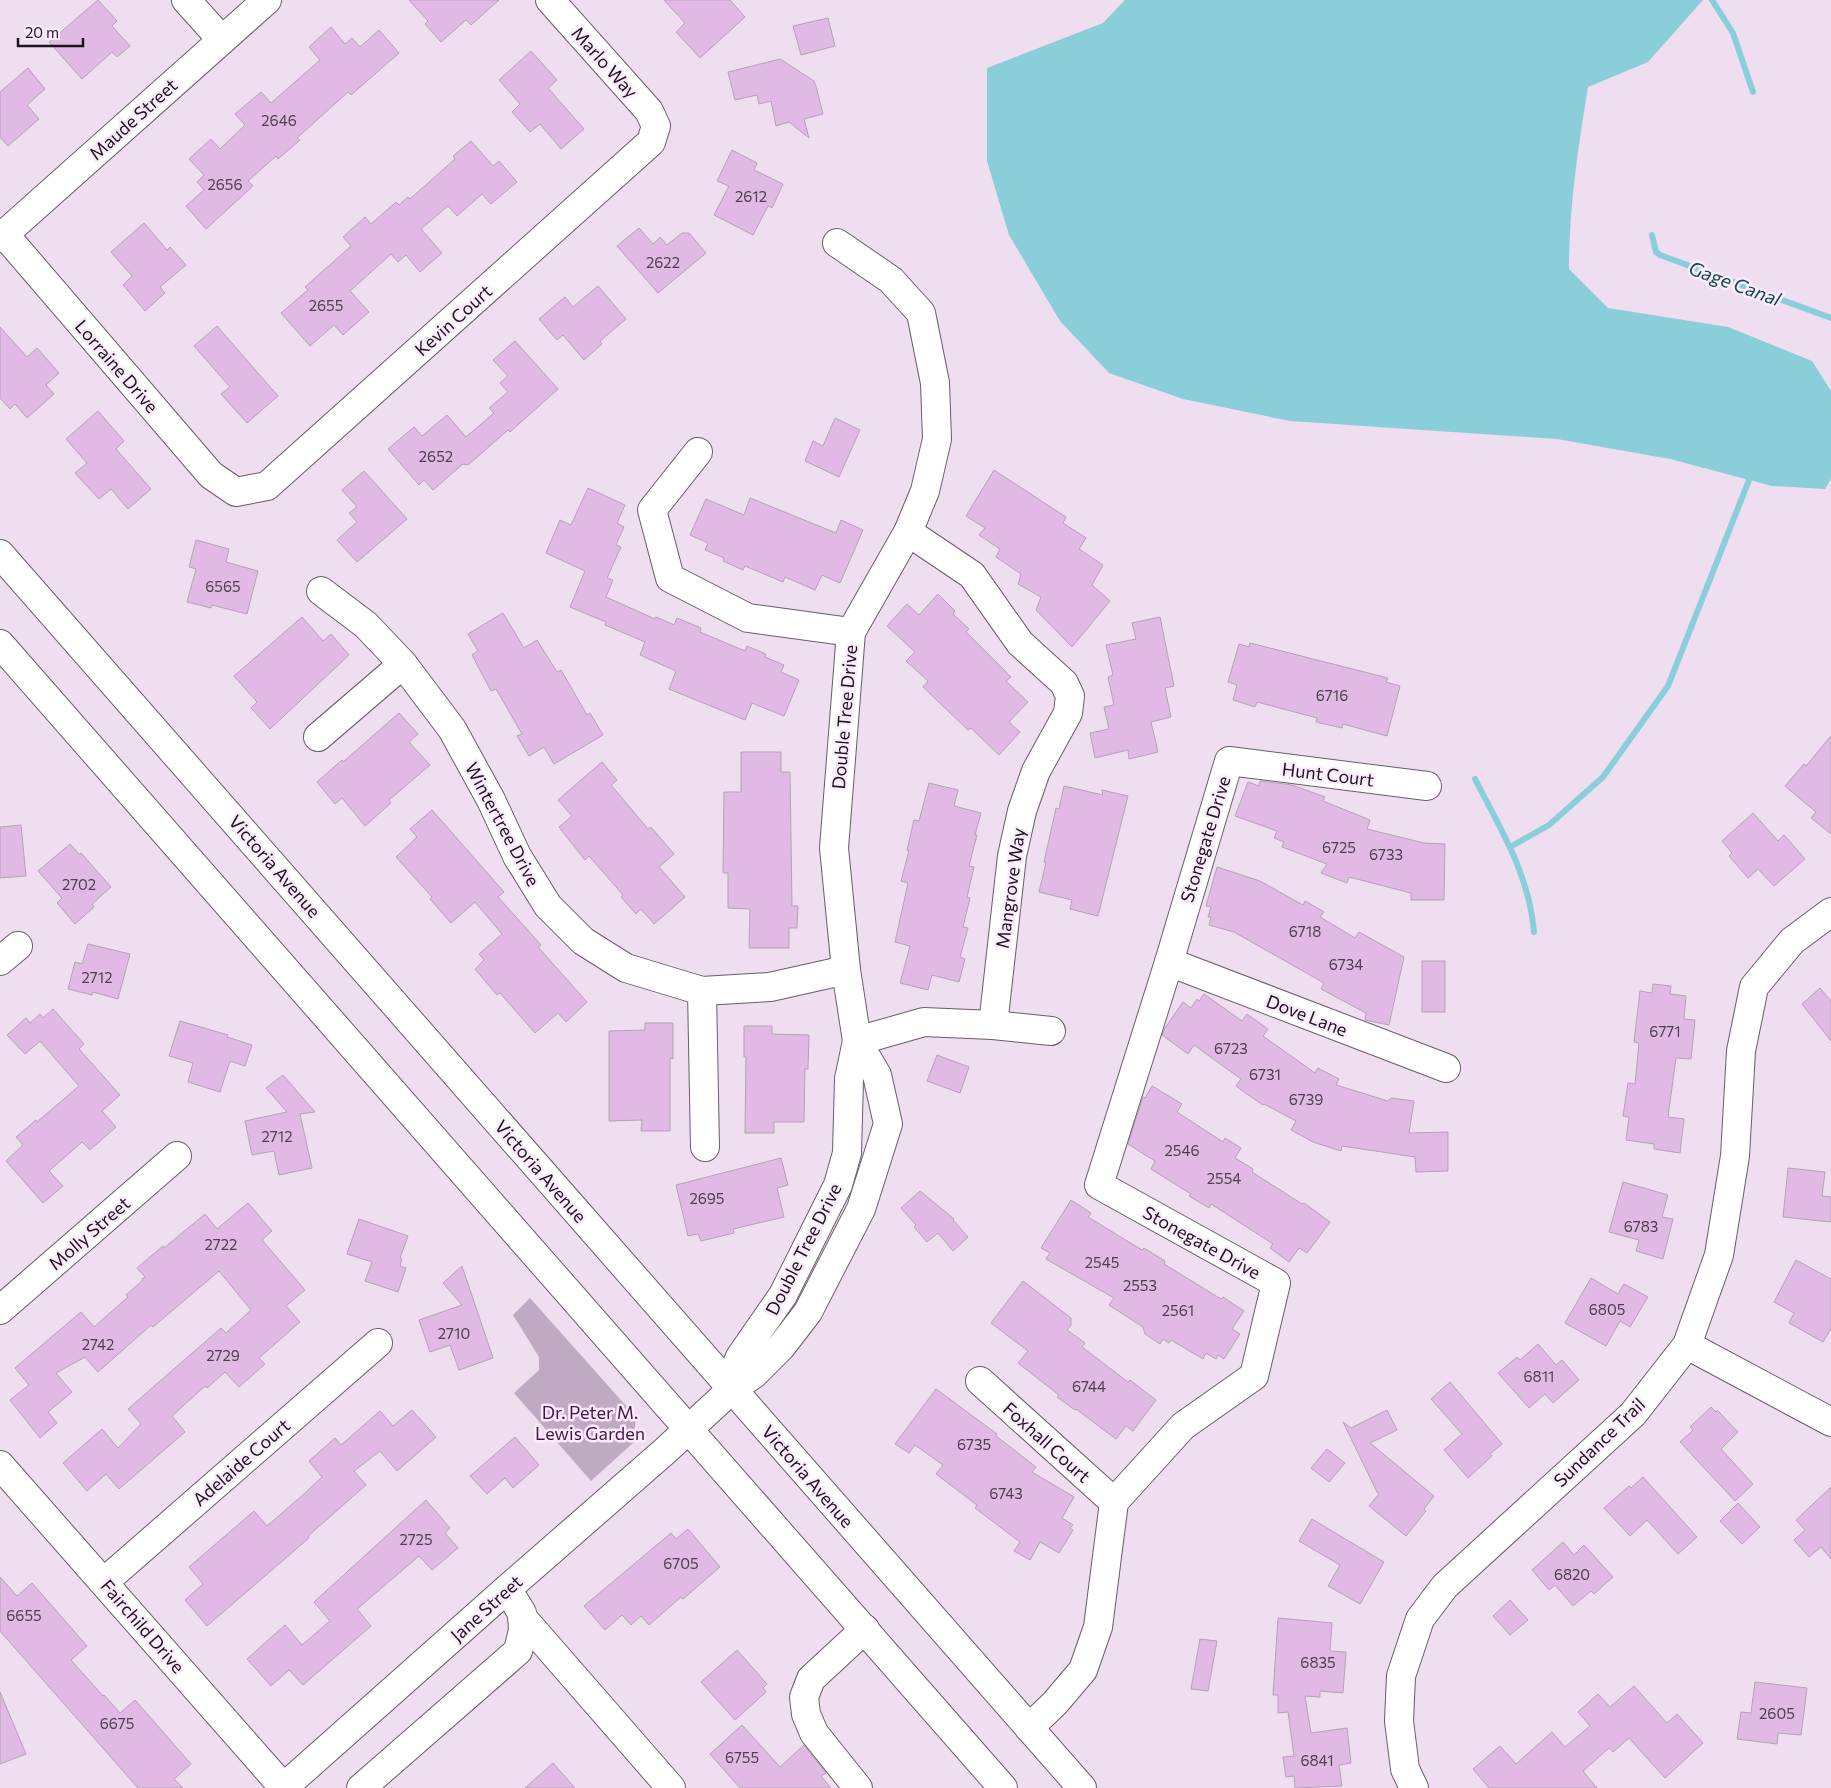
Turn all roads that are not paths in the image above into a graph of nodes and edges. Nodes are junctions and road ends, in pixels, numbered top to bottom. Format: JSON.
{"nodes":[{"id":1,"x":186,"y":0,"type":"edge"},
{"id":2,"x":267,"y":0,"type":"edge"},
{"id":3,"x":550,"y":0,"type":"edge"},
{"id":4,"x":222,"y":40,"type":"junction"},
{"id":5,"x":656,"y":126,"type":"joint"},
{"id":6,"x":2,"y":236,"type":"edge"},
{"id":7,"x":837,"y":243,"type":"dead end"},
{"id":8,"x":698,"y":452,"type":"dead end"},
{"id":9,"x":236,"y":492,"type":"joint"},
{"id":10,"x":908,"y":532,"type":"junction"},
{"id":11,"x":0,"y":554,"type":"edge"},
{"id":12,"x":321,"y":590,"type":"dead end"},
{"id":13,"x":851,"y":632,"type":"junction"},
{"id":14,"x":0,"y":644,"type":"edge"},
{"id":15,"x":403,"y":664,"type":"junction"},
{"id":16,"x":318,"y":737,"type":"dead end"},
{"id":17,"x":1229,"y":761,"type":"joint"},
{"id":18,"x":1427,"y":786,"type":"dead end"},
{"id":19,"x":1831,"y":912,"type":"edge"},
{"id":20,"x":1169,"y":962,"type":"junction"},
{"id":21,"x":846,"y":970,"type":"junction"},
{"id":22,"x":702,"y":991,"type":"junction"},
{"id":23,"x":993,"y":1025,"type":"junction"},
{"id":24,"x":1051,"y":1031,"type":"dead end"},
{"id":25,"x":858,"y":1041,"type":"junction"},
{"id":26,"x":1446,"y":1068,"type":"dead end"},
{"id":27,"x":705,"y":1147,"type":"dead end"},
{"id":28,"x":177,"y":1156,"type":"dead end"},
{"id":29,"x":0,"y":1310,"type":"edge"},
{"id":30,"x":378,"y":1343,"type":"dead end"},
{"id":31,"x":1688,"y":1345,"type":"junction"},
{"id":32,"x":980,"y":1381,"type":"dead end"},
{"id":33,"x":731,"y":1390,"type":"junction"},
{"id":34,"x":1831,"y":1422,"type":"edge"},
{"id":35,"x":690,"y":1429,"type":"junction"},
{"id":36,"x":0,"y":1465,"type":"edge"},
{"id":37,"x":1114,"y":1502,"type":"junction"},
{"id":38,"x":104,"y":1582,"type":"junction"},
{"id":39,"x":507,"y":1589,"type":"junction"},
{"id":40,"x":522,"y":1617,"type":"junction"},
{"id":41,"x":865,"y":1629,"type":"junction"},
{"id":42,"x":1029,"y":1728,"type":"junction"},
{"id":43,"x":284,"y":1788,"type":"edge"},
{"id":44,"x":361,"y":1788,"type":"edge"},
{"id":45,"x":671,"y":1788,"type":"edge"},
{"id":46,"x":858,"y":1788,"type":"edge"},
{"id":47,"x":1003,"y":1788,"type":"edge"},
{"id":48,"x":1082,"y":1788,"type":"edge"},
{"id":49,"x":1414,"y":1788,"type":"edge"}],
"edges":[{"from":1,"to":4,"type":"street"},
{"from":2,"to":4,"type":"street","name":"Maude Street"},
{"from":3,"to":5,"type":"street","name":"Marlo Way"},
{"from":4,"to":6,"type":"street","name":"Maude Street"},
{"from":5,"to":9,"type":"street","name":"Kevin Court"},
{"from":6,"to":9,"type":"street","name":"Lorraine Drive"},
{"from":7,"to":10,"type":"street","name":"Double Tree Drive"},
{"from":8,"to":13,"type":"street"},
{"from":10,"to":13,"type":"street","name":"Double Tree Drive"},
{"from":10,"to":23,"type":"street","name":"Mangrove Way"},
{"from":11,"to":33,"type":"street","name":"Victoria Avenue"},
{"from":12,"to":15,"type":"street","name":"Wintertree Drive"},
{"from":13,"to":21,"type":"street","name":"Double Tree Drive"},
{"from":14,"to":35,"type":"street"},
{"from":15,"to":16,"type":"street"},
{"from":15,"to":22,"type":"street","name":"Wintertree Drive"},
{"from":17,"to":18,"type":"street","name":"Hunt Court"},
{"from":17,"to":20,"type":"street","name":"Stonegate Drive"},
{"from":19,"to":31,"type":"street","name":"Sundance Trail"},
{"from":20,"to":26,"type":"street","name":"Dove Lane"},
{"from":20,"to":37,"type":"street","name":"Stonegate Drive"},
{"from":21,"to":22,"type":"street","name":"Wintertree Drive"},
{"from":21,"to":25,"type":"street","name":"Double Tree Drive"},
{"from":22,"to":27,"type":"street"},
{"from":23,"to":24,"type":"street"},
{"from":23,"to":25,"type":"street"},
{"from":25,"to":33,"type":"street","name":"Double Tree Drive"},
{"from":25,"to":33,"type":"street","name":"Double Tree Drive"},
{"from":28,"to":29,"type":"street","name":"Molly Street"},
{"from":30,"to":38,"type":"street","name":"Adelaide Court"},
{"from":31,"to":34,"type":"street"},
{"from":31,"to":49,"type":"street","name":"Sundance Trail"},
{"from":32,"to":37,"type":"street","name":"Foxhall Court"},
{"from":33,"to":35,"type":"street","name":"Double Tree Drive"},
{"from":33,"to":42,"type":"street","name":"Victoria Avenue"},
{"from":35,"to":39,"type":"street","name":"Jane Street"},
{"from":35,"to":41,"type":"street"},
{"from":36,"to":38,"type":"street","name":"Fairchild Drive"},
{"from":37,"to":42,"type":"street"},
{"from":38,"to":43,"type":"street","name":"Fairchild Drive"},
{"from":39,"to":40,"type":"street"},
{"from":39,"to":43,"type":"street","name":"Jane Street"},
{"from":40,"to":44,"type":"street"},
{"from":40,"to":45,"type":"street"},
{"from":41,"to":46,"type":"street"},
{"from":41,"to":47,"type":"street"},
{"from":42,"to":48,"type":"street","name":"Victoria Avenue"}]}
